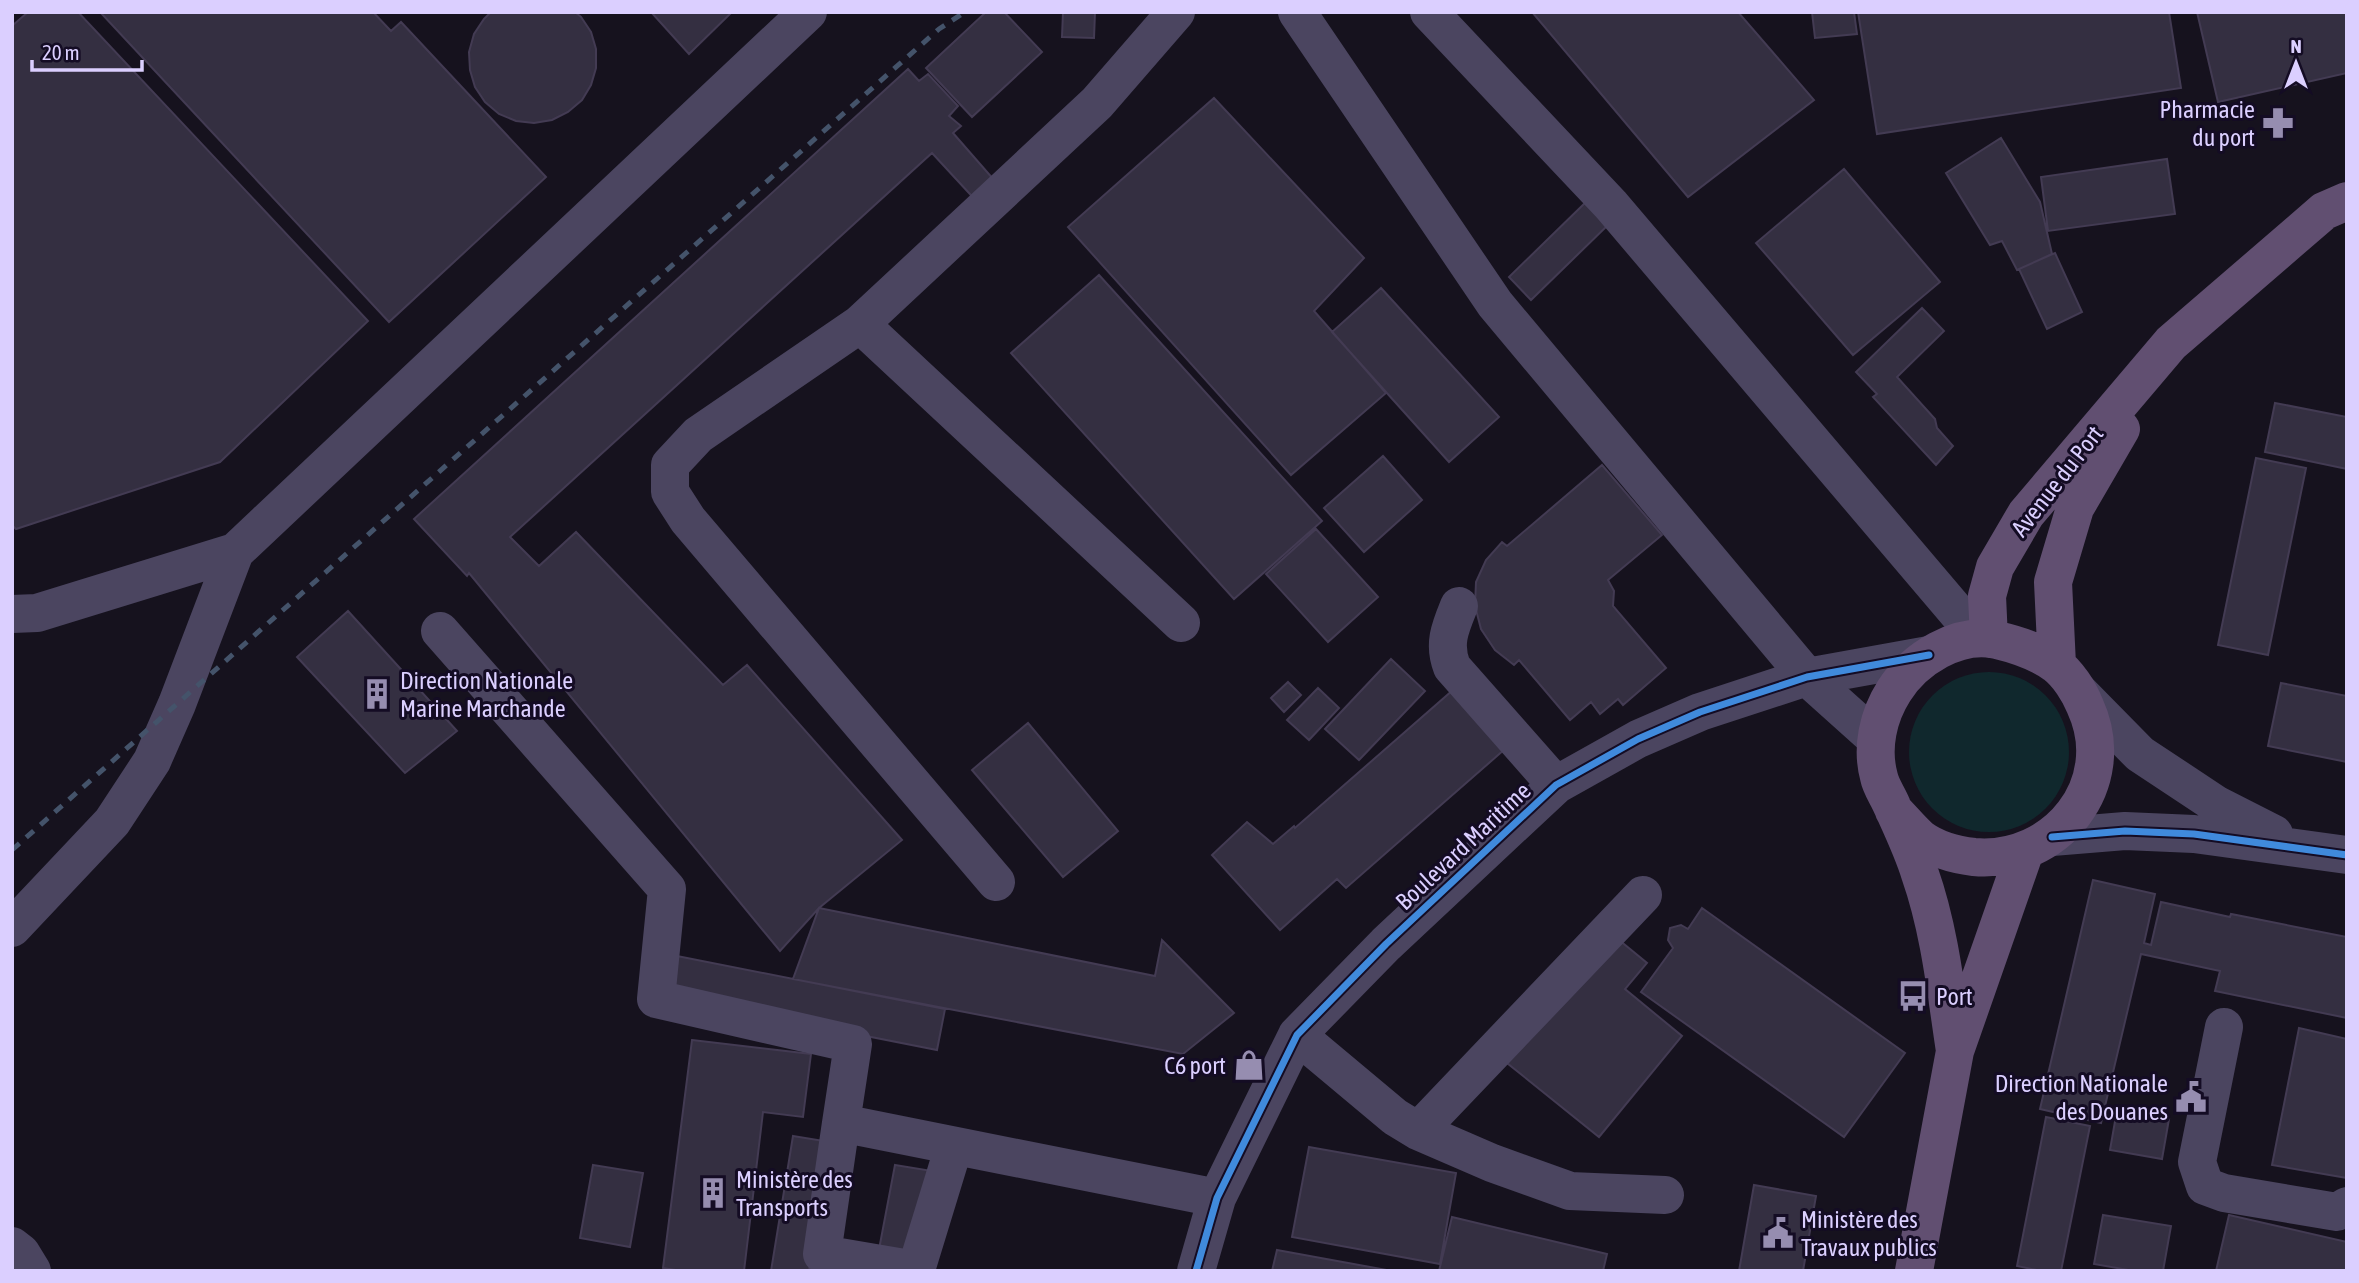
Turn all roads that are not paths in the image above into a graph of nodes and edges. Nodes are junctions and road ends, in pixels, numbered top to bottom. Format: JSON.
{"nodes":[{"id":1,"x":808,"y":12,"type":"edge"},
{"id":2,"x":1176,"y":12,"type":"edge"},
{"id":3,"x":1297,"y":12,"type":"edge"},
{"id":4,"x":1429,"y":12,"type":"edge"},
{"id":5,"x":2347,"y":201,"type":"edge"},
{"id":6,"x":860,"y":324,"type":"junction"},
{"id":7,"x":2171,"y":343,"type":"junction"},
{"id":8,"x":234,"y":552,"type":"junction"},
{"id":9,"x":1459,"y":606,"type":"dead end"},
{"id":10,"x":12,"y":614,"type":"edge"},
{"id":11,"x":1181,"y":623,"type":"dead end"},
{"id":12,"x":440,"y":631,"type":"dead end"},
{"id":13,"x":1984,"y":638,"type":"junction"},
{"id":14,"x":1929,"y":655,"type":"junction"},
{"id":15,"x":1807,"y":677,"type":"junction"},
{"id":16,"x":2067,"y":678,"type":"junction"},
{"id":17,"x":1875,"y":738,"type":"junction"},
{"id":18,"x":1556,"y":785,"type":"junction"},
{"id":19,"x":1894,"y":811,"type":"junction"},
{"id":20,"x":2039,"y":844,"type":"junction"},
{"id":21,"x":2301,"y":847,"type":"junction"},
{"id":22,"x":2347,"y":855,"type":"edge"},
{"id":23,"x":996,"y":882,"type":"dead end"},
{"id":24,"x":1643,"y":895,"type":"dead end"},
{"id":25,"x":12,"y":928,"type":"edge"},
{"id":26,"x":2224,"y":1027,"type":"dead end"},
{"id":27,"x":1297,"y":1035,"type":"junction"},
{"id":28,"x":1955,"y":1051,"type":"junction"},
{"id":29,"x":841,"y":1124,"type":"junction"},
{"id":30,"x":1418,"y":1131,"type":"junction"},
{"id":31,"x":954,"y":1146,"type":"junction"},
{"id":32,"x":1665,"y":1195,"type":"dead end"},
{"id":33,"x":1217,"y":1198,"type":"junction"},
{"id":34,"x":2347,"y":1206,"type":"edge"},
{"id":35,"x":12,"y":1246,"type":"edge"},
{"id":36,"x":32,"y":1271,"type":"edge"},
{"id":37,"x":1196,"y":1271,"type":"edge"},
{"id":38,"x":1914,"y":1271,"type":"edge"}],
"edges":[{"from":1,"to":8,"type":"street"},
{"from":2,"to":6,"type":"street"},
{"from":3,"to":15,"type":"street"},
{"from":4,"to":13,"type":"street"},
{"from":5,"to":7,"type":"main road","name":"Avenue du Port"},
{"from":6,"to":11,"type":"street"},
{"from":6,"to":23,"type":"street"},
{"from":7,"to":13,"type":"main road","name":"Avenue du Port"},
{"from":7,"to":16,"type":"main road","name":"Avenue du Port"},
{"from":8,"to":10,"type":"street"},
{"from":8,"to":25,"type":"street"},
{"from":9,"to":18,"type":"street"},
{"from":12,"to":29,"type":"street"},
{"from":13,"to":14,"type":"main road"},
{"from":13,"to":16,"type":"main road"},
{"from":14,"to":15,"type":"street","name":"Boulevard Maritime"},
{"from":14,"to":17,"type":"main road"},
{"from":15,"to":17,"type":"street"},
{"from":15,"to":18,"type":"street","name":"Boulevard Maritime"},
{"from":16,"to":20,"type":"main road"},
{"from":16,"to":21,"type":"street"},
{"from":17,"to":19,"type":"main road"},
{"from":18,"to":27,"type":"street","name":"Boulevard Maritime"},
{"from":19,"to":20,"type":"main road"},
{"from":19,"to":28,"type":"main road"},
{"from":20,"to":21,"type":"street"},
{"from":20,"to":28,"type":"main road"},
{"from":21,"to":22,"type":"street"},
{"from":24,"to":30,"type":"street"},
{"from":26,"to":34,"type":"street"},
{"from":27,"to":30,"type":"street"},
{"from":27,"to":33,"type":"street","name":"Boulevard Maritime"},
{"from":28,"to":38,"type":"main road"},
{"from":29,"to":31,"type":"street"},
{"from":29,"to":31,"type":"street"},
{"from":30,"to":32,"type":"street"},
{"from":31,"to":33,"type":"street"},
{"from":33,"to":37,"type":"street","name":"Boulevard Maritime"},
{"from":35,"to":36,"type":"street"}]}
